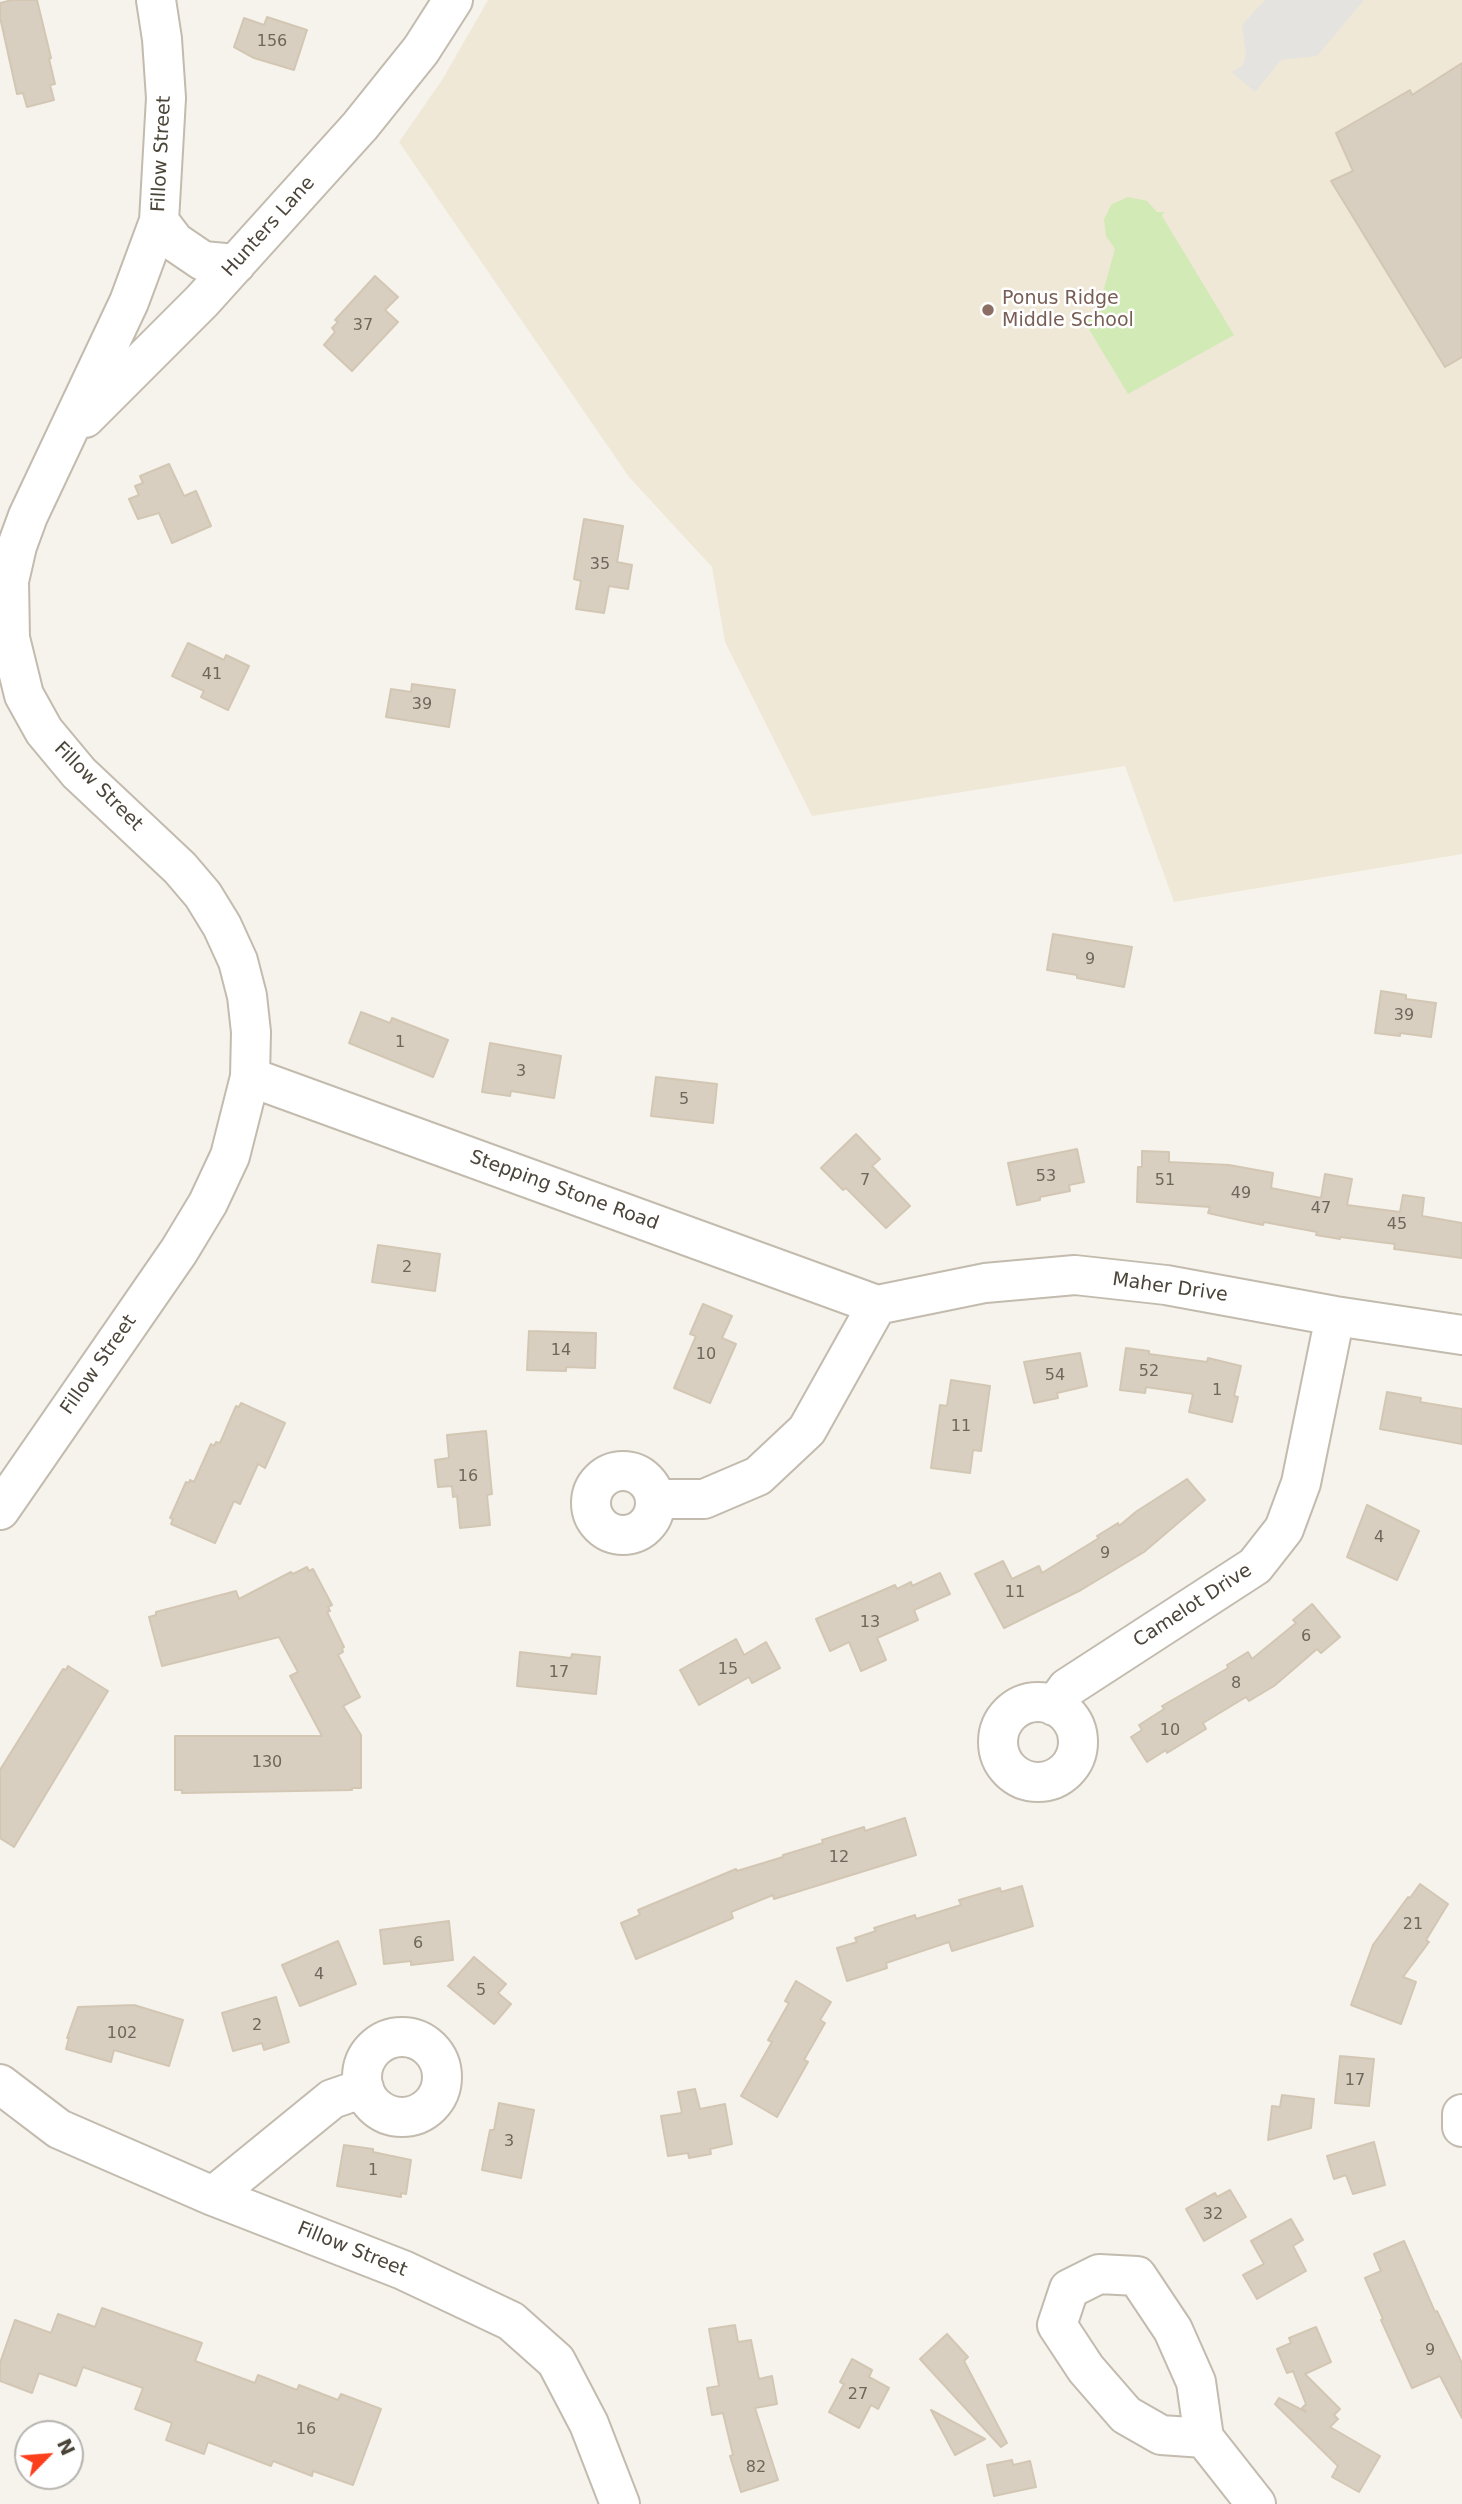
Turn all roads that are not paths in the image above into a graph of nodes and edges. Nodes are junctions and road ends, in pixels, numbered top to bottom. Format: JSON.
{"nodes":[{"id":1,"x":156,"y":0,"type":"edge"},
{"id":2,"x":453,"y":0,"type":"edge"},
{"id":3,"x":159,"y":220,"type":"junction"},
{"id":4,"x":236,"y":264,"type":"junction"},
{"id":5,"x":66,"y":437,"type":"junction"},
{"id":6,"x":250,"y":1077,"type":"junction"},
{"id":7,"x":877,"y":1305,"type":"junction"},
{"id":8,"x":1335,"y":1316,"type":"junction"},
{"id":9,"x":1462,"y":1335,"type":"edge"},
{"id":10,"x":655,"y":1499,"type":"dead end"},
{"id":11,"x":0,"y":1510,"type":"edge"},
{"id":12,"x":1054,"y":1706,"type":"dead end"},
{"id":13,"x":0,"y":2084,"type":"edge"},
{"id":14,"x":364,"y":2088,"type":"dead end"},
{"id":15,"x":1462,"y":2114,"type":"edge"},
{"id":16,"x":1462,"y":2127,"type":"edge"},
{"id":17,"x":213,"y":2196,"type":"junction"},
{"id":18,"x":1204,"y":2438,"type":"junction"},
{"id":19,"x":620,"y":2504,"type":"edge"},
{"id":20,"x":1256,"y":2504,"type":"edge"}],
"edges":[{"from":1,"to":3,"type":"street","name":"Fillow Street"},
{"from":2,"to":4,"type":"street","name":"Hunters Lane"},
{"from":3,"to":4,"type":"street"},
{"from":3,"to":5,"type":"street","name":"Fillow Street"},
{"from":4,"to":5,"type":"street","name":"Hunters Lane"},
{"from":5,"to":6,"type":"street","name":"Fillow Street"},
{"from":6,"to":7,"type":"street","name":"Stepping Stone Road"},
{"from":6,"to":11,"type":"street","name":"Fillow Street"},
{"from":7,"to":8,"type":"street","name":"Maher Drive"},
{"from":7,"to":10,"type":"street"},
{"from":8,"to":9,"type":"street","name":"Maher Drive"},
{"from":8,"to":12,"type":"street","name":"Camelot Drive"},
{"from":13,"to":17,"type":"street","name":"Fillow Street"},
{"from":14,"to":17,"type":"street"},
{"from":15,"to":16,"type":"street"},
{"from":17,"to":19,"type":"street","name":"Fillow Street"},
{"from":18,"to":18,"type":"street"},
{"from":18,"to":20,"type":"street"}]}
